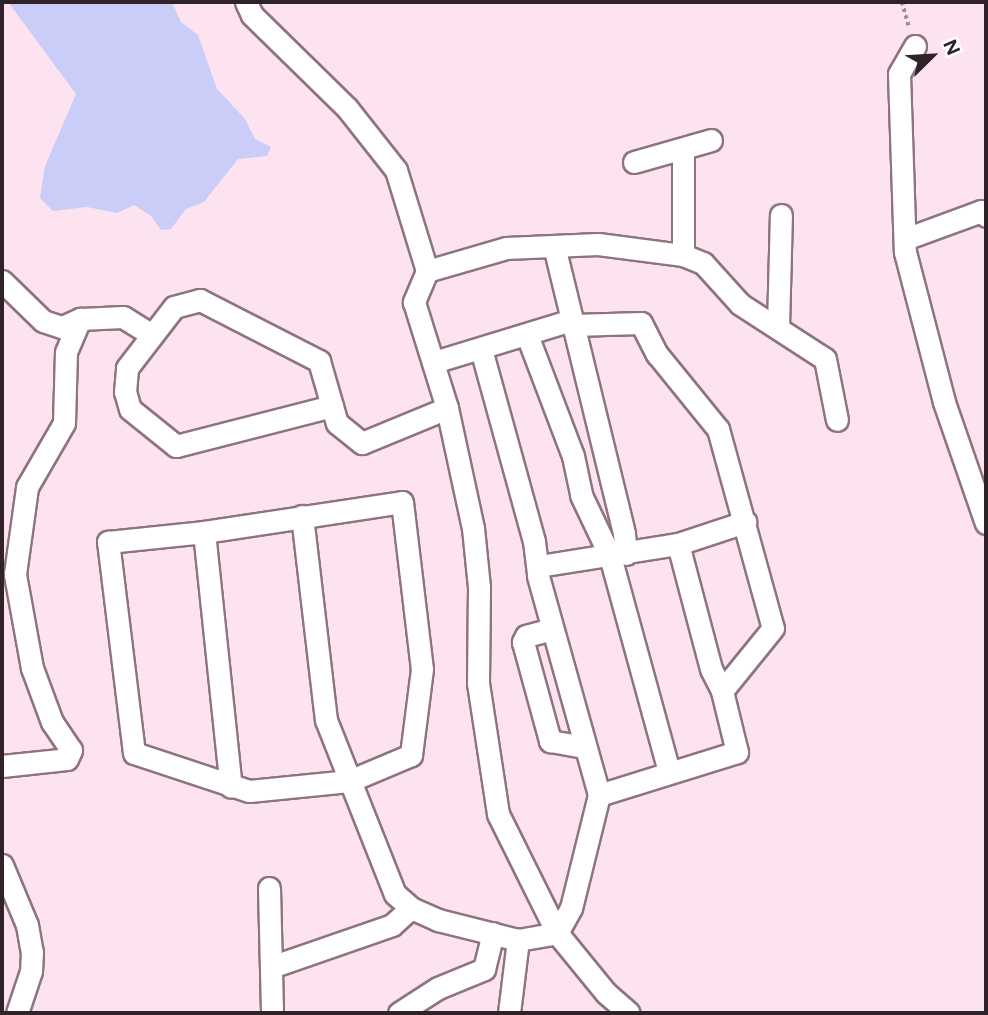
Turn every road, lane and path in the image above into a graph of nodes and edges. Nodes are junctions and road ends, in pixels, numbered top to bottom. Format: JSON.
{"nodes":[{"id":1,"x":246,"y":2,"type":"edge"},
{"id":2,"x":902,"y":2,"type":"edge"},
{"id":3,"x":915,"y":46,"type":"joint"},
{"id":4,"x":711,"y":140,"type":"dead end"},
{"id":5,"x":683,"y":150,"type":"junction"},
{"id":6,"x":634,"y":162,"type":"dead end"},
{"id":7,"x":781,"y":215,"type":"dead end"},
{"id":8,"x":986,"y":216,"type":"edge"},
{"id":9,"x":905,"y":239,"type":"junction"},
{"id":10,"x":554,"y":246,"type":"junction"},
{"id":11,"x":683,"y":255,"type":"junction"},
{"id":12,"x":427,"y":271,"type":"junction"},
{"id":13,"x":3,"y":287,"type":"edge"},
{"id":14,"x":80,"y":319,"type":"junction"},
{"id":15,"x":572,"y":322,"type":"junction"},
{"id":16,"x":778,"y":327,"type":"junction"},
{"id":17,"x":150,"y":334,"type":"junction"},
{"id":18,"x":527,"y":335,"type":"junction"},
{"id":19,"x":481,"y":349,"type":"junction"},
{"id":20,"x":434,"y":362,"type":"junction"},
{"id":21,"x":332,"y":406,"type":"junction"},
{"id":22,"x":447,"y":408,"type":"junction"},
{"id":23,"x":837,"y":420,"type":"dead end"},
{"id":24,"x":302,"y":516,"type":"junction"},
{"id":25,"x":745,"y":522,"type":"junction"},
{"id":26,"x":986,"y":523,"type":"edge"},
{"id":27,"x":204,"y":532,"type":"junction"},
{"id":28,"x":678,"y":544,"type":"junction"},
{"id":29,"x":618,"y":555,"type":"junction"},
{"id":30,"x":539,"y":566,"type":"junction"},
{"id":31,"x":552,"y":629,"type":"junction"},
{"id":32,"x":722,"y":691,"type":"junction"},
{"id":33,"x":583,"y":747,"type":"junction"},
{"id":34,"x":2,"y":766,"type":"edge"},
{"id":35,"x":668,"y":771,"type":"junction"},
{"id":36,"x":349,"y":781,"type":"junction"},
{"id":37,"x":231,"y":787,"type":"junction"},
{"id":38,"x":599,"y":796,"type":"junction"},
{"id":39,"x":2,"y":865,"type":"edge"},
{"id":40,"x":269,"y":888,"type":"dead end"},
{"id":41,"x":411,"y":908,"type":"junction"},
{"id":42,"x":494,"y":933,"type":"junction"},
{"id":43,"x":557,"y":933,"type":"junction"},
{"id":44,"x":517,"y":940,"type":"junction"},
{"id":45,"x":271,"y":967,"type":"junction"},
{"id":46,"x":17,"y":1013,"type":"edge"},
{"id":47,"x":272,"y":1013,"type":"edge"},
{"id":48,"x":399,"y":1013,"type":"edge"},
{"id":49,"x":509,"y":1013,"type":"edge"},
{"id":50,"x":629,"y":1013,"type":"edge"}],
"edges":[{"from":1,"to":12,"type":"street"},
{"from":2,"to":3,"type":"path"},
{"from":3,"to":9,"type":"street"},
{"from":4,"to":5,"type":"street"},
{"from":5,"to":6,"type":"street"},
{"from":5,"to":11,"type":"street"},
{"from":7,"to":16,"type":"street"},
{"from":8,"to":9,"type":"street"},
{"from":9,"to":26,"type":"street"},
{"from":10,"to":11,"type":"street"},
{"from":10,"to":12,"type":"street"},
{"from":10,"to":15,"type":"street"},
{"from":11,"to":16,"type":"street"},
{"from":12,"to":20,"type":"street"},
{"from":13,"to":14,"type":"street"},
{"from":14,"to":17,"type":"street"},
{"from":14,"to":34,"type":"street"},
{"from":15,"to":18,"type":"street"},
{"from":15,"to":25,"type":"street"},
{"from":15,"to":29,"type":"street"},
{"from":16,"to":23,"type":"street"},
{"from":17,"to":21,"type":"street"},
{"from":17,"to":21,"type":"street"},
{"from":18,"to":19,"type":"street"},
{"from":18,"to":29,"type":"street"},
{"from":19,"to":20,"type":"street"},
{"from":19,"to":30,"type":"street"},
{"from":20,"to":22,"type":"street"},
{"from":21,"to":22,"type":"street"},
{"from":22,"to":43,"type":"street"},
{"from":24,"to":27,"type":"street"},
{"from":24,"to":36,"type":"street"},
{"from":24,"to":36,"type":"street"},
{"from":25,"to":28,"type":"street"},
{"from":25,"to":32,"type":"street"},
{"from":27,"to":37,"type":"street"},
{"from":27,"to":37,"type":"street"},
{"from":28,"to":29,"type":"street"},
{"from":28,"to":32,"type":"street"},
{"from":29,"to":30,"type":"street"},
{"from":29,"to":35,"type":"street"},
{"from":30,"to":31,"type":"street"},
{"from":31,"to":33,"type":"street"},
{"from":31,"to":33,"type":"street"},
{"from":32,"to":35,"type":"street"},
{"from":33,"to":38,"type":"street"},
{"from":35,"to":38,"type":"street"},
{"from":36,"to":37,"type":"street"},
{"from":36,"to":41,"type":"street"},
{"from":38,"to":43,"type":"street"},
{"from":39,"to":46,"type":"street"},
{"from":40,"to":45,"type":"street"},
{"from":41,"to":42,"type":"street"},
{"from":41,"to":45,"type":"street"},
{"from":42,"to":44,"type":"street"},
{"from":42,"to":48,"type":"street"},
{"from":43,"to":44,"type":"street"},
{"from":43,"to":50,"type":"street"},
{"from":44,"to":49,"type":"street"},
{"from":45,"to":47,"type":"street"}]}
